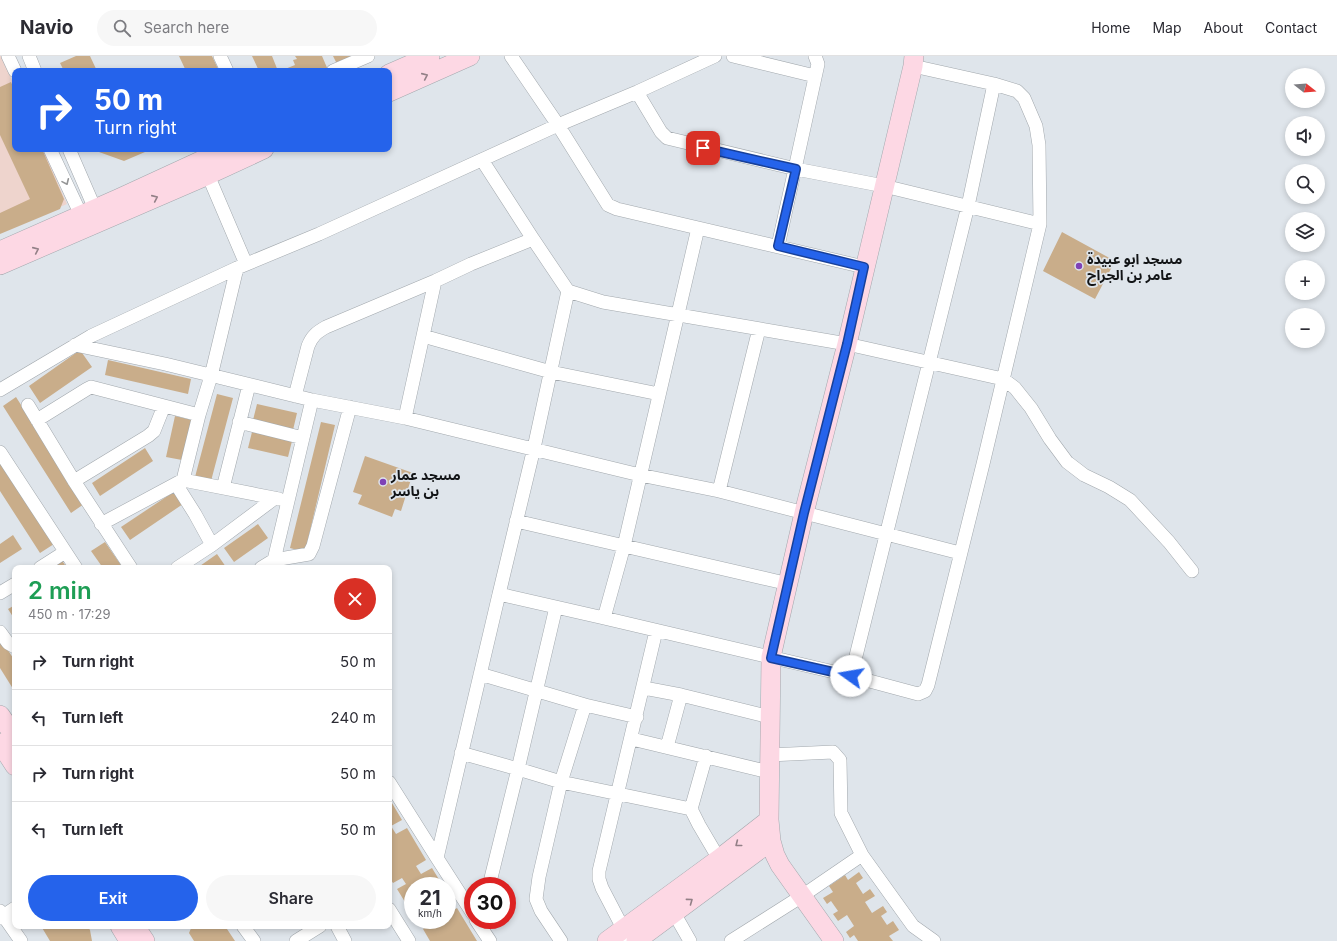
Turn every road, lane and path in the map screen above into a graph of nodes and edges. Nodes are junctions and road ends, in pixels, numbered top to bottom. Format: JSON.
{"nodes":[{"id":1,"x":8,"y":56,"type":"edge"},
{"id":2,"x":29,"y":56,"type":"edge"},
{"id":3,"x":220,"y":56,"type":"edge"},
{"id":4,"x":368,"y":56,"type":"edge"},
{"id":5,"x":430,"y":56,"type":"edge"},
{"id":6,"x":470,"y":56,"type":"edge"},
{"id":7,"x":511,"y":56,"type":"edge"},
{"id":8,"x":715,"y":56,"type":"edge"},
{"id":9,"x":734,"y":56,"type":"edge"},
{"id":10,"x":815,"y":56,"type":"edge"},
{"id":11,"x":913,"y":61,"type":"edge"},
{"id":12,"x":14,"y":68,"type":"edge"},
{"id":13,"x":34,"y":68,"type":"edge"},
{"id":14,"x":226,"y":68,"type":"edge"},
{"id":15,"x":340,"y":68,"type":"edge"},
{"id":16,"x":392,"y":73,"type":"edge"},
{"id":17,"x":815,"y":76,"type":"junction"},
{"id":18,"x":994,"y":84,"type":"junction"},
{"id":19,"x":392,"y":91,"type":"edge"},
{"id":20,"x":637,"y":92,"type":"junction"},
{"id":21,"x":558,"y":125,"type":"junction"},
{"id":22,"x":52,"y":152,"type":"edge"},
{"id":23,"x":70,"y":152,"type":"edge"},
{"id":24,"x":223,"y":152,"type":"edge"},
{"id":25,"x":255,"y":152,"type":"edge"},
{"id":26,"x":482,"y":160,"type":"junction"},
{"id":27,"x":205,"y":168,"type":"junction"},
{"id":28,"x":796,"y":169,"type":"junction"},
{"id":29,"x":884,"y":186,"type":"junction"},
{"id":30,"x":968,"y":206,"type":"junction"},
{"id":31,"x":88,"y":212,"type":"junction"},
{"id":32,"x":1040,"y":224,"type":"junction"},
{"id":33,"x":698,"y":228,"type":"junction"},
{"id":34,"x":533,"y":239,"type":"junction"},
{"id":35,"x":778,"y":246,"type":"junction"},
{"id":36,"x":0,"y":251,"type":"edge"},
{"id":37,"x":0,"y":266,"type":"edge"},
{"id":38,"x":241,"y":266,"type":"junction"},
{"id":39,"x":864,"y":267,"type":"junction"},
{"id":40,"x":435,"y":282,"type":"junction"},
{"id":41,"x":568,"y":291,"type":"junction"},
{"id":42,"x":678,"y":315,"type":"junction"},
{"id":43,"x":759,"y":329,"type":"junction"},
{"id":44,"x":422,"y":336,"type":"junction"},
{"id":45,"x":847,"y":344,"type":"junction"},
{"id":46,"x":75,"y":345,"type":"junction"},
{"id":47,"x":928,"y":362,"type":"junction"},
{"id":48,"x":551,"y":372,"type":"junction"},
{"id":49,"x":211,"y":376,"type":"junction"},
{"id":50,"x":1003,"y":379,"type":"junction"},
{"id":51,"x":249,"y":385,"type":"junction"},
{"id":52,"x":0,"y":390,"type":"edge"},
{"id":53,"x":659,"y":394,"type":"junction"},
{"id":54,"x":295,"y":396,"type":"junction"},
{"id":55,"x":312,"y":400,"type":"junction"},
{"id":56,"x":28,"y":405,"type":"dead end"},
{"id":57,"x":164,"y":406,"type":"junction"},
{"id":58,"x":350,"y":407,"type":"junction"},
{"id":59,"x":199,"y":415,"type":"junction"},
{"id":60,"x":406,"y":418,"type":"junction"},
{"id":61,"x":37,"y":420,"type":"junction"},
{"id":62,"x":239,"y":422,"type":"junction"},
{"id":63,"x":303,"y":438,"type":"junction"},
{"id":64,"x":534,"y":448,"type":"junction"},
{"id":65,"x":0,"y":452,"type":"edge"},
{"id":66,"x":640,"y":475,"type":"junction"},
{"id":67,"x":74,"y":481,"type":"junction"},
{"id":68,"x":179,"y":482,"type":"junction"},
{"id":69,"x":223,"y":488,"type":"junction"},
{"id":70,"x":719,"y":492,"type":"junction"},
{"id":71,"x":281,"y":499,"type":"junction"},
{"id":72,"x":804,"y":513,"type":"junction"},
{"id":73,"x":516,"y":521,"type":"junction"},
{"id":74,"x":101,"y":524,"type":"junction"},
{"id":75,"x":887,"y":534,"type":"junction"},
{"id":76,"x":212,"y":545,"type":"junction"},
{"id":77,"x":624,"y":546,"type":"junction"},
{"id":78,"x":65,"y":552,"type":"junction"},
{"id":79,"x":960,"y":553,"type":"junction"},
{"id":80,"x":274,"y":560,"type":"junction"},
{"id":81,"x":45,"y":565,"type":"edge"},
{"id":82,"x":74,"y":565,"type":"edge"},
{"id":83,"x":129,"y":565,"type":"edge"},
{"id":84,"x":182,"y":565,"type":"edge"},
{"id":85,"x":266,"y":565,"type":"edge"},
{"id":86,"x":1192,"y":571,"type":"dead end"},
{"id":87,"x":789,"y":584,"type":"junction"},
{"id":88,"x":12,"y":586,"type":"edge"},
{"id":89,"x":0,"y":593,"type":"edge"},
{"id":90,"x":499,"y":594,"type":"junction"},
{"id":91,"x":556,"y":607,"type":"junction"},
{"id":92,"x":604,"y":618,"type":"junction"},
{"id":93,"x":656,"y":631,"type":"junction"},
{"id":94,"x":0,"y":632,"type":"edge"},
{"id":95,"x":12,"y":646,"type":"edge"},
{"id":96,"x":771,"y":658,"type":"junction"},
{"id":97,"x":480,"y":674,"type":"junction"},
{"id":98,"x":851,"y":676,"type":"junction"},
{"id":99,"x":644,"y":688,"type":"junction"},
{"id":100,"x":537,"y":691,"type":"junction"},
{"id":101,"x":680,"y":695,"type":"junction"},
{"id":102,"x":585,"y":705,"type":"junction"},
{"id":103,"x":637,"y":717,"type":"junction"},
{"id":104,"x":770,"y":717,"type":"junction"},
{"id":105,"x":7,"y":730,"type":"edge"},
{"id":106,"x":632,"y":739,"type":"junction"},
{"id":107,"x":667,"y":747,"type":"junction"},
{"id":108,"x":12,"y":752,"type":"edge"},
{"id":109,"x":461,"y":753,"type":"junction"},
{"id":110,"x":706,"y":756,"type":"junction"},
{"id":111,"x":769,"y":764,"type":"junction"},
{"id":112,"x":518,"y":769,"type":"junction"},
{"id":113,"x":561,"y":782,"type":"junction"},
{"id":114,"x":392,"y":787,"type":"edge"},
{"id":115,"x":617,"y":793,"type":"junction"},
{"id":116,"x":691,"y":809,"type":"junction"},
{"id":117,"x":769,"y":820,"type":"junction"},
{"id":118,"x":772,"y":841,"type":"junction"},
{"id":119,"x":862,"y":854,"type":"junction"},
{"id":120,"x":437,"y":858,"type":"junction"},
{"id":121,"x":719,"y":859,"type":"junction"},
{"id":122,"x":491,"y":877,"type":"edge"},
{"id":123,"x":802,"y":896,"type":"junction"},
{"id":124,"x":464,"y":900,"type":"edge"},
{"id":125,"x":12,"y":910,"type":"edge"},
{"id":126,"x":674,"y":913,"type":"junction"},
{"id":127,"x":392,"y":914,"type":"edge"},
{"id":128,"x":1,"y":915,"type":"edge"},
{"id":129,"x":122,"y":929,"type":"edge"},
{"id":130,"x":137,"y":929,"type":"edge"},
{"id":131,"x":245,"y":929,"type":"edge"},
{"id":132,"x":315,"y":929,"type":"edge"},
{"id":133,"x":339,"y":929,"type":"edge"},
{"id":134,"x":483,"y":929,"type":"edge"},
{"id":135,"x":630,"y":937,"type":"edge"},
{"id":136,"x":21,"y":941,"type":"edge"},
{"id":137,"x":129,"y":941,"type":"edge"},
{"id":138,"x":145,"y":941,"type":"edge"},
{"id":139,"x":254,"y":941,"type":"edge"},
{"id":140,"x":296,"y":941,"type":"edge"},
{"id":141,"x":345,"y":941,"type":"edge"},
{"id":142,"x":409,"y":941,"type":"edge"},
{"id":143,"x":490,"y":941,"type":"edge"},
{"id":144,"x":560,"y":941,"type":"edge"},
{"id":145,"x":607,"y":941,"type":"edge"},
{"id":146,"x":690,"y":941,"type":"edge"},
{"id":147,"x":731,"y":941,"type":"edge"},
{"id":148,"x":834,"y":941,"type":"edge"},
{"id":149,"x":934,"y":941,"type":"edge"}],
"edges":[{"from":1,"to":12,"type":"street"},
{"from":2,"to":13,"type":"street"},
{"from":3,"to":14,"type":"street"},
{"from":4,"to":15,"type":"street"},
{"from":5,"to":16,"type":"main road"},
{"from":19,"to":6,"type":"main road","one_way":true},
{"from":7,"to":21,"type":"street"},
{"from":8,"to":20,"type":"street"},
{"from":9,"to":17,"type":"street"},
{"from":10,"to":17,"type":"street"},
{"from":11,"to":18,"type":"street"},
{"from":11,"to":29,"type":"main road"},
{"from":17,"to":28,"type":"street"},
{"from":18,"to":30,"type":"street"},
{"from":18,"to":32,"type":"street"},
{"from":20,"to":21,"type":"street"},
{"from":20,"to":28,"type":"street"},
{"from":21,"to":26,"type":"street"},
{"from":21,"to":33,"type":"street"},
{"from":22,"to":31,"type":"street","one_way":true},
{"from":23,"to":31,"type":"street"},
{"from":24,"to":27,"type":"main road"},
{"from":25,"to":27,"type":"main road"},
{"from":26,"to":34,"type":"street"},
{"from":26,"to":38,"type":"street"},
{"from":27,"to":31,"type":"main road"},
{"from":37,"to":27,"type":"main road","one_way":true},
{"from":27,"to":38,"type":"street"},
{"from":28,"to":29,"type":"street"},
{"from":28,"to":35,"type":"street"},
{"from":29,"to":30,"type":"street"},
{"from":29,"to":39,"type":"main road"},
{"from":30,"to":32,"type":"street"},
{"from":30,"to":47,"type":"street"},
{"from":31,"to":36,"type":"main road"},
{"from":32,"to":50,"type":"street"},
{"from":33,"to":35,"type":"street"},
{"from":33,"to":42,"type":"street"},
{"from":34,"to":40,"type":"street"},
{"from":34,"to":41,"type":"street"},
{"from":35,"to":39,"type":"street"},
{"from":38,"to":46,"type":"street"},
{"from":38,"to":49,"type":"street"},
{"from":39,"to":45,"type":"main road"},
{"from":40,"to":44,"type":"street"},
{"from":40,"to":54,"type":"street"},
{"from":41,"to":42,"type":"street"},
{"from":41,"to":48,"type":"street"},
{"from":42,"to":43,"type":"street"},
{"from":42,"to":53,"type":"street"},
{"from":43,"to":45,"type":"street"},
{"from":43,"to":70,"type":"street"},
{"from":44,"to":48,"type":"street"},
{"from":44,"to":60,"type":"street"},
{"from":45,"to":47,"type":"street"},
{"from":45,"to":72,"type":"main road"},
{"from":46,"to":49,"type":"street"},
{"from":46,"to":52,"type":"street"},
{"from":47,"to":50,"type":"street"},
{"from":47,"to":75,"type":"street"},
{"from":48,"to":53,"type":"street"},
{"from":48,"to":64,"type":"street"},
{"from":49,"to":51,"type":"street"},
{"from":49,"to":59,"type":"street"},
{"from":50,"to":79,"type":"street"},
{"from":50,"to":86,"type":"street"},
{"from":51,"to":54,"type":"street"},
{"from":51,"to":62,"type":"street"},
{"from":53,"to":66,"type":"street"},
{"from":54,"to":55,"type":"street"},
{"from":55,"to":58,"type":"street"},
{"from":55,"to":63,"type":"street"},
{"from":56,"to":61,"type":"street"},
{"from":57,"to":59,"type":"street"},
{"from":57,"to":61,"type":"street"},
{"from":57,"to":67,"type":"street"},
{"from":58,"to":60,"type":"street"},
{"from":58,"to":80,"type":"street"},
{"from":59,"to":68,"type":"street"},
{"from":60,"to":64,"type":"street"},
{"from":61,"to":67,"type":"street"},
{"from":62,"to":63,"type":"street"},
{"from":62,"to":69,"type":"street"},
{"from":63,"to":71,"type":"street"},
{"from":64,"to":66,"type":"street"},
{"from":64,"to":73,"type":"street"},
{"from":65,"to":78,"type":"street"},
{"from":66,"to":70,"type":"street"},
{"from":66,"to":77,"type":"street"},
{"from":67,"to":74,"type":"street"},
{"from":68,"to":69,"type":"street"},
{"from":68,"to":74,"type":"street"},
{"from":68,"to":76,"type":"street"},
{"from":69,"to":71,"type":"street"},
{"from":70,"to":72,"type":"street"},
{"from":71,"to":76,"type":"street"},
{"from":71,"to":80,"type":"street"},
{"from":72,"to":75,"type":"street"},
{"from":72,"to":87,"type":"main road"},
{"from":73,"to":77,"type":"street"},
{"from":73,"to":90,"type":"street"},
{"from":74,"to":83,"type":"street"},
{"from":75,"to":79,"type":"street"},
{"from":75,"to":98,"type":"street"},
{"from":76,"to":84,"type":"street"},
{"from":77,"to":87,"type":"street"},
{"from":77,"to":92,"type":"street"},
{"from":78,"to":81,"type":"street"},
{"from":78,"to":82,"type":"street"},
{"from":79,"to":98,"type":"street"},
{"from":80,"to":85,"type":"street"},
{"from":87,"to":96,"type":"main road"},
{"from":88,"to":89,"type":"street"},
{"from":90,"to":91,"type":"street"},
{"from":90,"to":97,"type":"street"},
{"from":91,"to":92,"type":"street"},
{"from":91,"to":100,"type":"street"},
{"from":92,"to":93,"type":"street"},
{"from":93,"to":96,"type":"street"},
{"from":93,"to":99,"type":"street"},
{"from":94,"to":95,"type":"street"},
{"from":96,"to":98,"type":"street"},
{"from":96,"to":104,"type":"main road"},
{"from":97,"to":100,"type":"street"},
{"from":97,"to":109,"type":"street"},
{"from":99,"to":101,"type":"street"},
{"from":99,"to":103,"type":"street"},
{"from":100,"to":102,"type":"street"},
{"from":100,"to":112,"type":"street"},
{"from":101,"to":104,"type":"street"},
{"from":101,"to":107,"type":"street"},
{"from":102,"to":103,"type":"street"},
{"from":102,"to":113,"type":"street"},
{"from":103,"to":106,"type":"street"},
{"from":104,"to":111,"type":"main road"},
{"from":105,"to":108,"type":"main road"},
{"from":106,"to":107,"type":"street"},
{"from":106,"to":115,"type":"street"},
{"from":107,"to":110,"type":"street"},
{"from":109,"to":112,"type":"street"},
{"from":109,"to":120,"type":"street"},
{"from":110,"to":111,"type":"street"},
{"from":110,"to":116,"type":"street"},
{"from":111,"to":117,"type":"main road"},
{"from":111,"to":119,"type":"street"},
{"from":112,"to":113,"type":"street"},
{"from":112,"to":122,"type":"street"},
{"from":113,"to":115,"type":"street"},
{"from":113,"to":144,"type":"street"},
{"from":114,"to":120,"type":"street"},
{"from":115,"to":116,"type":"street"},
{"from":115,"to":135,"type":"street"},
{"from":116,"to":121,"type":"street"},
{"from":117,"to":118,"type":"main road"},
{"from":117,"to":121,"type":"main road","one_way":true},
{"from":118,"to":123,"type":"main road"},
{"from":126,"to":118,"type":"main road","one_way":true},
{"from":119,"to":123,"type":"street"},
{"from":119,"to":149,"type":"street"},
{"from":120,"to":124,"type":"street"},
{"from":121,"to":135,"type":"main road"},
{"from":123,"to":147,"type":"street"},
{"from":123,"to":148,"type":"main road"},
{"from":125,"to":128,"type":"street"},
{"from":126,"to":135,"type":"main road"},
{"from":126,"to":146,"type":"street"},
{"from":127,"to":142,"type":"street"},
{"from":128,"to":136,"type":"street"},
{"from":129,"to":137,"type":"main road"},
{"from":130,"to":138,"type":"main road"},
{"from":131,"to":139,"type":"street"},
{"from":132,"to":140,"type":"street"},
{"from":133,"to":141,"type":"street"},
{"from":134,"to":143,"type":"street"},
{"from":135,"to":145,"type":"main road"}]}
